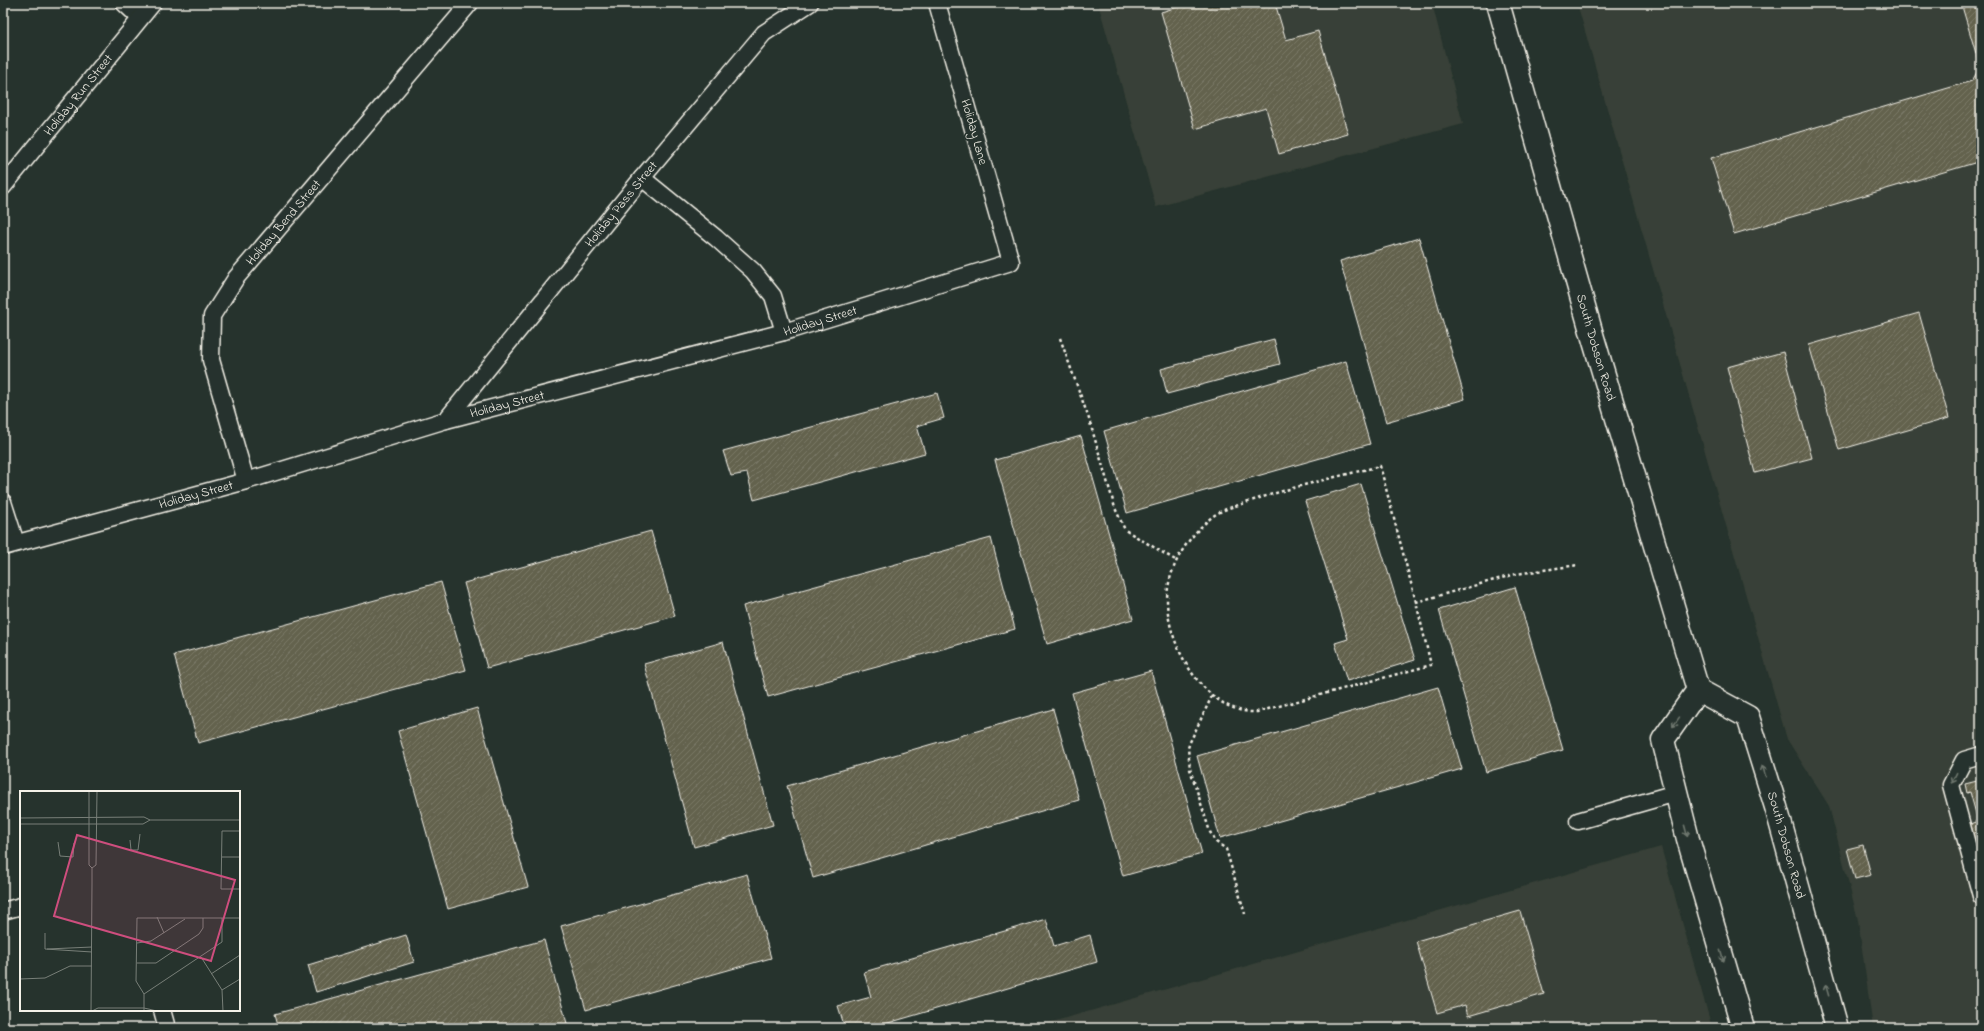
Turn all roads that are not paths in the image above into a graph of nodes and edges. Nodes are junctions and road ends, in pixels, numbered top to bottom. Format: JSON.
{"nodes":[{"id":1,"x":124,"y":3,"type":"edge"},
{"id":2,"x":153,"y":3,"type":"edge"},
{"id":3,"x":470,"y":3,"type":"edge"},
{"id":4,"x":810,"y":3,"type":"edge"},
{"id":5,"x":937,"y":3,"type":"edge"},
{"id":6,"x":1498,"y":3,"type":"edge"},
{"id":7,"x":140,"y":18,"type":"junction"},
{"id":8,"x":642,"y":178,"type":"junction"},
{"id":9,"x":3,"y":187,"type":"edge"},
{"id":10,"x":1011,"y":262,"type":"joint"},
{"id":11,"x":784,"y":332,"type":"junction"},
{"id":12,"x":446,"y":420,"type":"junction"},
{"id":13,"x":246,"y":481,"type":"junction"},
{"id":14,"x":3,"y":502,"type":"edge"},
{"id":15,"x":9,"y":545,"type":"edge"},
{"id":16,"x":1698,"y":690,"type":"junction"},
{"id":17,"x":1981,"y":755,"type":"edge"},
{"id":18,"x":1676,"y":793,"type":"junction"},
{"id":19,"x":1578,"y":821,"type":"dead end"},
{"id":20,"x":1981,"y":896,"type":"edge"},
{"id":21,"x":20,"y":906,"type":"edge"},
{"id":22,"x":3,"y":911,"type":"edge"},
{"id":23,"x":162,"y":1011,"type":"edge"},
{"id":24,"x":167,"y":1028,"type":"edge"},
{"id":25,"x":1743,"y":1028,"type":"edge"},
{"id":26,"x":1837,"y":1028,"type":"edge"}],
"edges":[{"from":1,"to":7,"type":"lane"},
{"from":2,"to":7,"type":"lane","name":"Holiday Run Street"},
{"from":3,"to":13,"type":"lane","name":"Holiday Bend Street"},
{"from":4,"to":8,"type":"lane","name":"Holiday Pass Street"},
{"from":5,"to":10,"type":"lane","name":"Holiday Lane"},
{"from":6,"to":16,"type":"main road","name":"South Dobson Road"},
{"from":7,"to":9,"type":"lane","name":"Holiday Run Street"},
{"from":8,"to":11,"type":"lane"},
{"from":8,"to":12,"type":"lane","name":"Holiday Pass Street"},
{"from":10,"to":11,"type":"lane","name":"Holiday Street"},
{"from":11,"to":12,"type":"lane","name":"Holiday Street"},
{"from":12,"to":13,"type":"lane","name":"Holiday Street"},
{"from":13,"to":15,"type":"lane","name":"Holiday Street"},
{"from":14,"to":15,"type":"lane"},
{"from":16,"to":18,"type":"main road","one_way":true},
{"from":26,"to":16,"type":"main road","name":"South Dobson Road","one_way":true},
{"from":17,"to":20,"type":"lane","one_way":true},
{"from":18,"to":19,"type":"lane"},
{"from":18,"to":25,"type":"main road","one_way":true},
{"from":21,"to":22,"type":"lane"},
{"from":23,"to":24,"type":"lane"}]}
